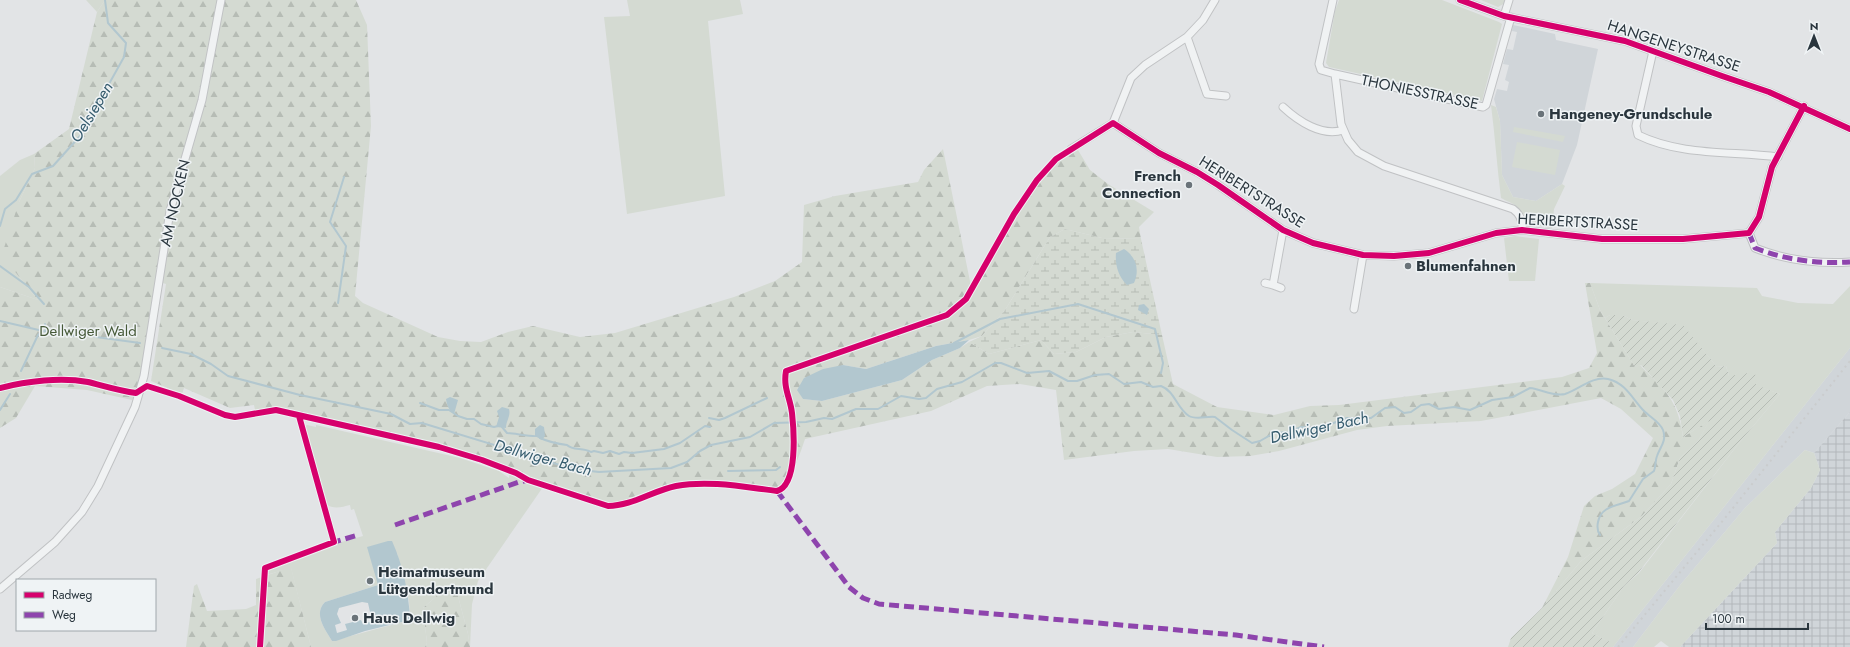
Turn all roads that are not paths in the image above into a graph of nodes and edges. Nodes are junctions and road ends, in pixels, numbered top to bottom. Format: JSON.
{"nodes":[{"id":1,"x":221,"y":0,"type":"edge"},
{"id":2,"x":1215,"y":0,"type":"edge"},
{"id":3,"x":1333,"y":0,"type":"edge"},
{"id":4,"x":1460,"y":0,"type":"edge"},
{"id":5,"x":1509,"y":0,"type":"edge"},
{"id":6,"x":1508,"y":16,"type":"junction"},
{"id":7,"x":1187,"y":37,"type":"junction"},
{"id":8,"x":1653,"y":51,"type":"junction"},
{"id":9,"x":1335,"y":74,"type":"junction"},
{"id":10,"x":1226,"y":96,"type":"dead end"},
{"id":11,"x":1804,"y":106,"type":"junction"},
{"id":12,"x":1283,"y":107,"type":"dead end"},
{"id":13,"x":1113,"y":123,"type":"junction"},
{"id":14,"x":1850,"y":129,"type":"edge"},
{"id":15,"x":1342,"y":130,"type":"junction"},
{"id":16,"x":1071,"y":149,"type":"dead end"},
{"id":17,"x":1778,"y":158,"type":"junction"},
{"id":18,"x":1283,"y":230,"type":"junction"},
{"id":19,"x":1522,"y":230,"type":"junction"},
{"id":20,"x":1749,"y":233,"type":"junction"},
{"id":21,"x":1363,"y":255,"type":"junction"},
{"id":22,"x":1850,"y":262,"type":"edge"},
{"id":23,"x":1265,"y":283,"type":"dead end"},
{"id":24,"x":1273,"y":285,"type":"junction"},
{"id":25,"x":1281,"y":288,"type":"dead end"},
{"id":26,"x":1354,"y":309,"type":"dead end"},
{"id":27,"x":0,"y":589,"type":"edge"}],
"edges":[{"from":1,"to":27,"type":"street","name":"AM NOCKEN"},
{"from":2,"to":7,"type":"street"},
{"from":3,"to":9,"type":"street"},
{"from":4,"to":6,"type":"street","name":"HANGENEYSTRASSE"},
{"from":5,"to":6,"type":"street"},
{"from":6,"to":8,"type":"street","name":"HANGENEYSTRASSE"},
{"from":6,"to":9,"type":"street","name":"THONIESSTRASSE"},
{"from":7,"to":10,"type":"street"},
{"from":7,"to":13,"type":"street"},
{"from":8,"to":11,"type":"street","name":"HANGENEYSTRASSE"},
{"from":8,"to":17,"type":"street"},
{"from":9,"to":15,"type":"street"},
{"from":11,"to":14,"type":"street","name":"HANGENEYSTRASSE"},
{"from":11,"to":17,"type":"street"},
{"from":12,"to":15,"type":"street"},
{"from":13,"to":16,"type":"street"},
{"from":13,"to":18,"type":"street","name":"HERIBERTSTRASSE"},
{"from":15,"to":19,"type":"street"},
{"from":17,"to":20,"type":"street"},
{"from":18,"to":21,"type":"street","name":"HERIBERTSTRASSE"},
{"from":18,"to":24,"type":"street","name":"HERIBERTSTRASSE"},
{"from":19,"to":20,"type":"street","name":"HERIBERTSTRASSE"},
{"from":19,"to":21,"type":"street","name":"HERIBERTSTRASSE"},
{"from":20,"to":22,"type":"street"},
{"from":21,"to":26,"type":"street"},
{"from":23,"to":24,"type":"street"},
{"from":24,"to":25,"type":"street"}]}
